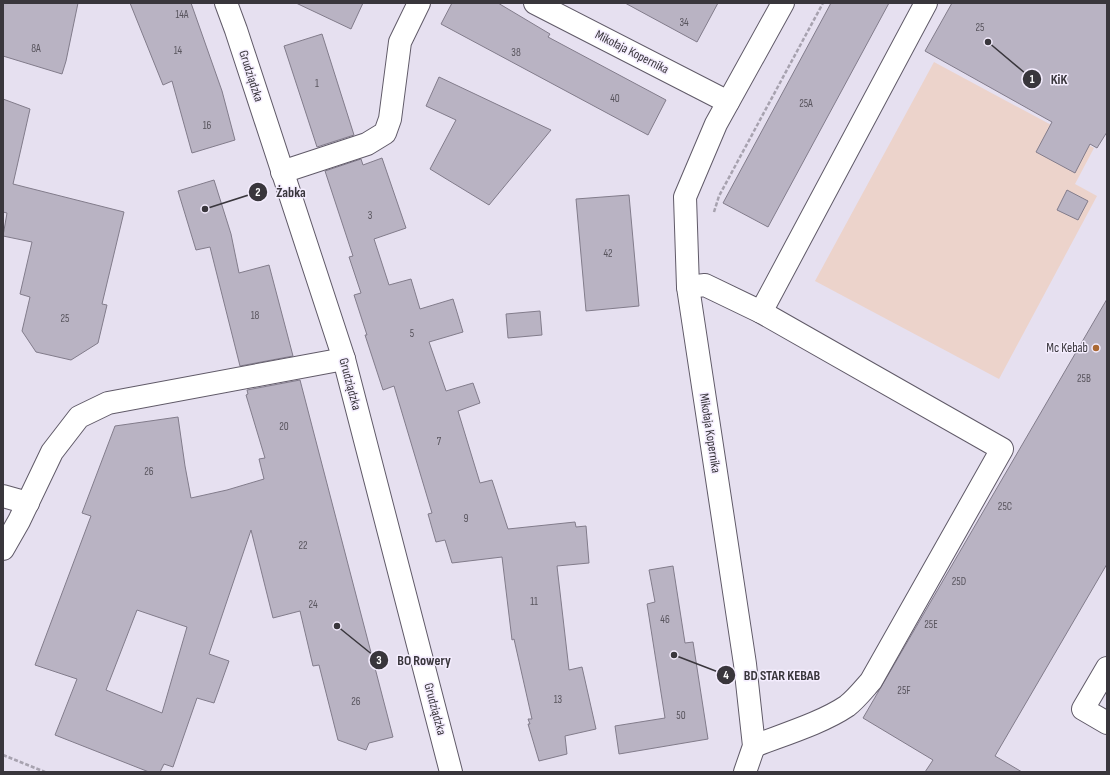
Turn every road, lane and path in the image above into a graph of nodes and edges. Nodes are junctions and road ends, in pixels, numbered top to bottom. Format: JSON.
{"nodes":[{"id":1,"x":226,"y":3,"type":"edge"},
{"id":2,"x":419,"y":3,"type":"edge"},
{"id":3,"x":535,"y":3,"type":"edge"},
{"id":4,"x":823,"y":3,"type":"edge"},
{"id":5,"x":926,"y":3,"type":"edge"},
{"id":6,"x":779,"y":4,"type":"edge"},
{"id":7,"x":728,"y":102,"type":"junction"},
{"id":8,"x":282,"y":172,"type":"junction"},
{"id":9,"x":713,"y":215,"type":"dead end"},
{"id":10,"x":688,"y":287,"type":"junction"},
{"id":11,"x":761,"y":312,"type":"junction"},
{"id":12,"x":344,"y":359,"type":"junction"},
{"id":13,"x":3,"y":496,"type":"edge"},
{"id":14,"x":28,"y":503,"type":"junction"},
{"id":15,"x":3,"y":549,"type":"edge"},
{"id":16,"x":1107,"y":668,"type":"edge"},
{"id":17,"x":1107,"y":723,"type":"edge"},
{"id":18,"x":754,"y":746,"type":"junction"},
{"id":19,"x":3,"y":755,"type":"edge"},
{"id":20,"x":45,"y":772,"type":"edge"},
{"id":21,"x":451,"y":772,"type":"edge"},
{"id":22,"x":745,"y":772,"type":"edge"}],
"edges":[{"from":1,"to":8,"type":"street","name":"Grudziądzka"},
{"from":2,"to":8,"type":"street"},
{"from":3,"to":7,"type":"street","name":"Mikołaja Kopernika"},
{"from":4,"to":9,"type":"path"},
{"from":5,"to":11,"type":"street"},
{"from":6,"to":7,"type":"street","name":"Mikołaja Kopernika"},
{"from":7,"to":10,"type":"street","name":"Mikołaja Kopernika"},
{"from":8,"to":12,"type":"street","name":"Grudziądzka"},
{"from":10,"to":11,"type":"street"},
{"from":10,"to":18,"type":"street","name":"Mikołaja Kopernika"},
{"from":11,"to":18,"type":"street"},
{"from":12,"to":14,"type":"street"},
{"from":12,"to":21,"type":"street","name":"Grudziądzka"},
{"from":13,"to":14,"type":"street"},
{"from":14,"to":15,"type":"street"},
{"from":16,"to":17,"type":"street"},
{"from":18,"to":22,"type":"street","name":"Mikołaja Kopernika"},
{"from":19,"to":20,"type":"path"}]}
